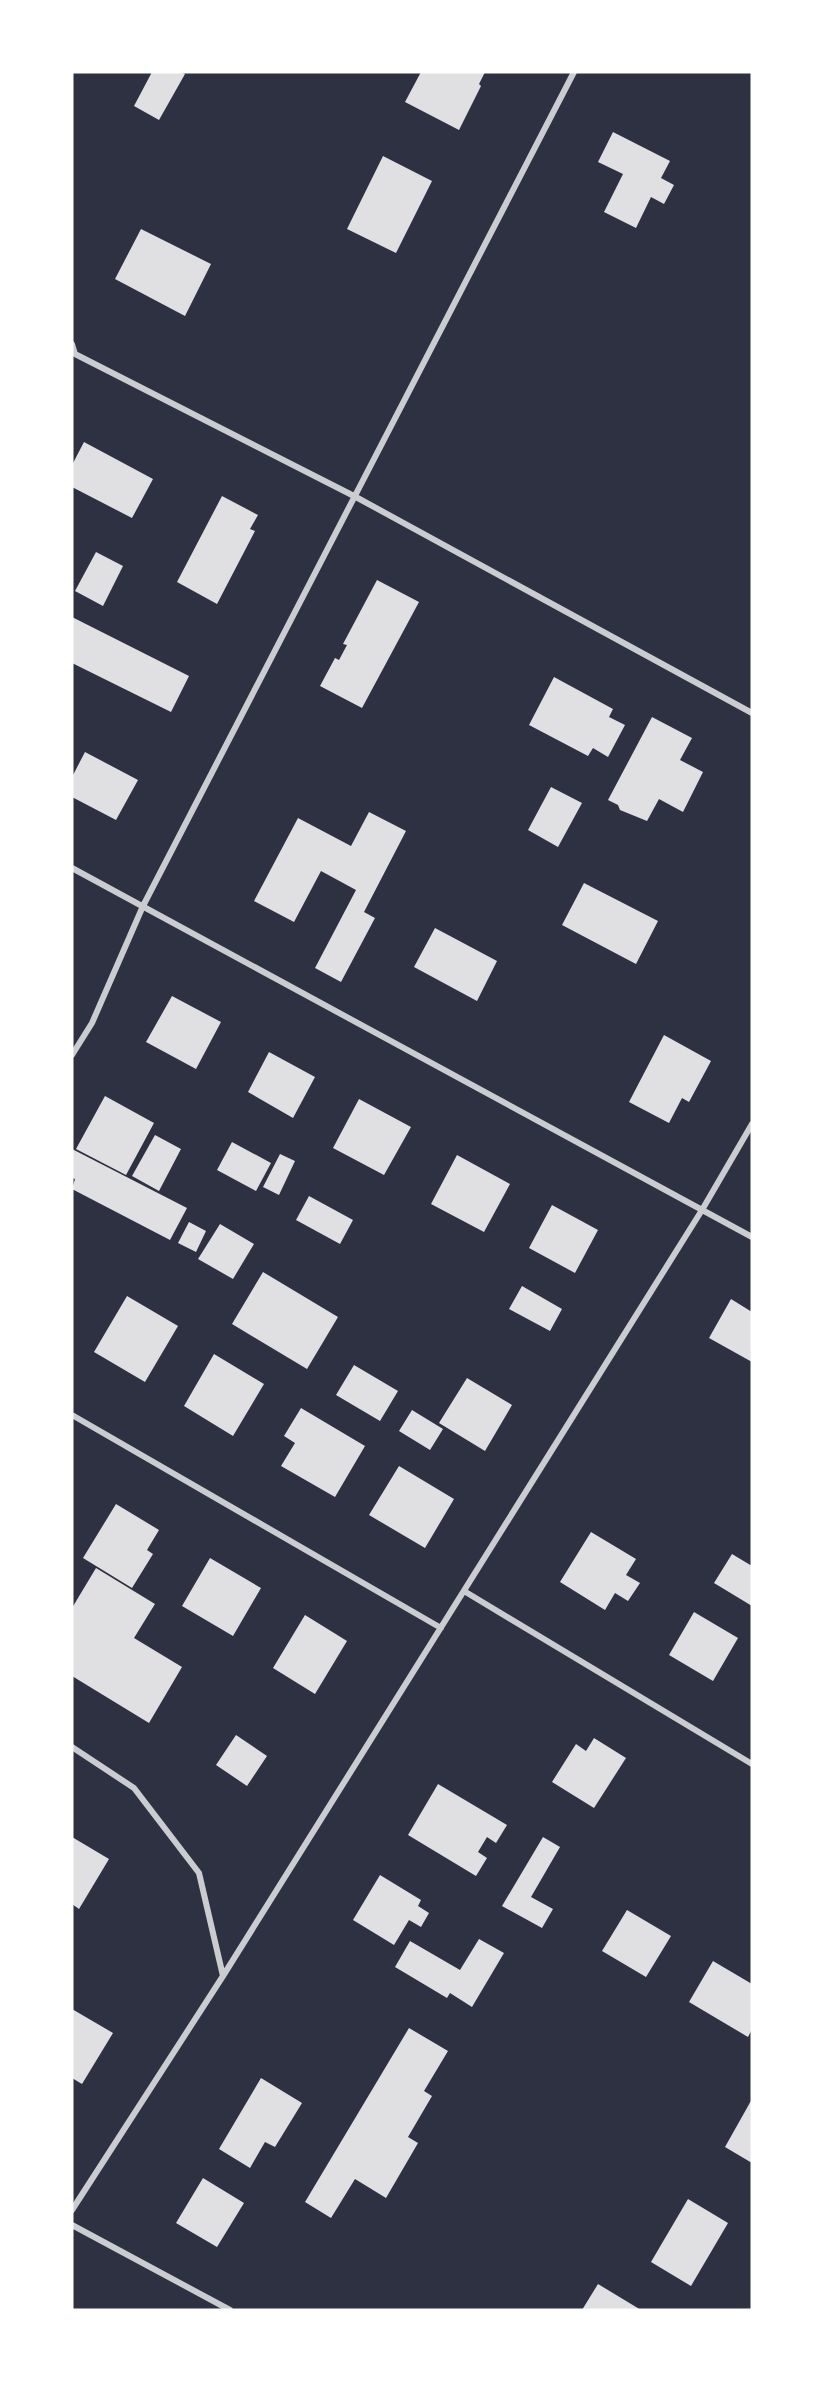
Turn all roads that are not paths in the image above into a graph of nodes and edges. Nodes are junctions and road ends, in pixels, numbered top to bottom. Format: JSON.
{"nodes":[{"id":1,"x":574,"y":72,"type":"edge"},
{"id":2,"x":72,"y":344,"type":"edge"},
{"id":3,"x":354,"y":496,"type":"junction"},
{"id":4,"x":752,"y":713,"type":"edge"},
{"id":5,"x":72,"y":868,"type":"edge"},
{"id":6,"x":143,"y":906,"type":"junction"},
{"id":7,"x":72,"y":1055,"type":"edge"},
{"id":8,"x":752,"y":1124,"type":"edge"},
{"id":9,"x":702,"y":1210,"type":"junction"},
{"id":10,"x":752,"y":1237,"type":"edge"},
{"id":11,"x":72,"y":1415,"type":"edge"},
{"id":12,"x":464,"y":1591,"type":"junction"},
{"id":13,"x":441,"y":1629,"type":"junction"},
{"id":14,"x":72,"y":1747,"type":"edge"},
{"id":15,"x":752,"y":1764,"type":"edge"},
{"id":16,"x":223,"y":1976,"type":"junction"},
{"id":17,"x":72,"y":2210,"type":"edge"},
{"id":18,"x":72,"y":2224,"type":"edge"},
{"id":19,"x":230,"y":2310,"type":"edge"}],
"edges":[{"from":1,"to":3,"type":"street"},
{"from":2,"to":3,"type":"street"},
{"from":3,"to":4,"type":"street"},
{"from":3,"to":6,"type":"street"},
{"from":5,"to":6,"type":"street"},
{"from":6,"to":7,"type":"street"},
{"from":6,"to":9,"type":"street"},
{"from":8,"to":9,"type":"street"},
{"from":9,"to":10,"type":"street"},
{"from":9,"to":12,"type":"street"},
{"from":11,"to":13,"type":"street"},
{"from":12,"to":13,"type":"street"},
{"from":12,"to":15,"type":"street"},
{"from":13,"to":16,"type":"street"},
{"from":14,"to":16,"type":"street"},
{"from":16,"to":17,"type":"street"},
{"from":18,"to":19,"type":"street"}]}
